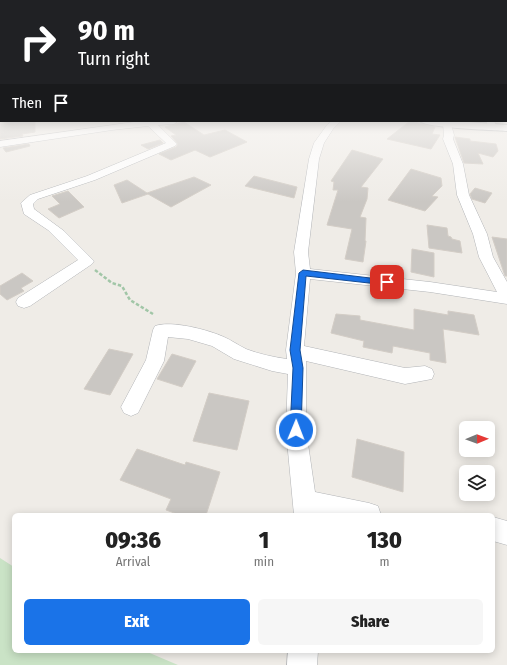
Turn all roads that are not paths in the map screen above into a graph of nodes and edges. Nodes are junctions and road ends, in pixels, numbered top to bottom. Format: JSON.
{"nodes":[{"id":1,"x":18,"y":140,"type":"edge"},
{"id":2,"x":168,"y":140,"type":"edge"},
{"id":3,"x":321,"y":140,"type":"edge"},
{"id":4,"x":448,"y":140,"type":"edge"},
{"id":5,"x":0,"y":144,"type":"edge"},
{"id":6,"x":303,"y":273,"type":"junction"},
{"id":7,"x":507,"y":296,"type":"edge"},
{"id":8,"x":507,"y":299,"type":"edge"},
{"id":9,"x":24,"y":302,"type":"dead end"},
{"id":10,"x":295,"y":350,"type":"junction"},
{"id":11,"x":298,"y":368,"type":"junction"},
{"id":12,"x":425,"y":374,"type":"dead end"},
{"id":13,"x":131,"y":407,"type":"dead end"},
{"id":14,"x":305,"y":509,"type":"edge"},
{"id":15,"x":348,"y":513,"type":"edge"},
{"id":16,"x":495,"y":530,"type":"edge"},
{"id":17,"x":507,"y":533,"type":"edge"},
{"id":18,"x":303,"y":653,"type":"edge"},
{"id":19,"x":302,"y":665,"type":"edge"}],
"edges":[{"from":1,"to":5,"type":"street"},
{"from":2,"to":9,"type":"street"},
{"from":3,"to":6,"type":"street"},
{"from":4,"to":7,"type":"street"},
{"from":6,"to":8,"type":"street"},
{"from":6,"to":10,"type":"street"},
{"from":10,"to":11,"type":"street"},
{"from":10,"to":12,"type":"street"},
{"from":11,"to":13,"type":"street"},
{"from":11,"to":14,"type":"street"},
{"from":14,"to":15,"type":"street"},
{"from":16,"to":17,"type":"street"},
{"from":18,"to":19,"type":"street"}]}
